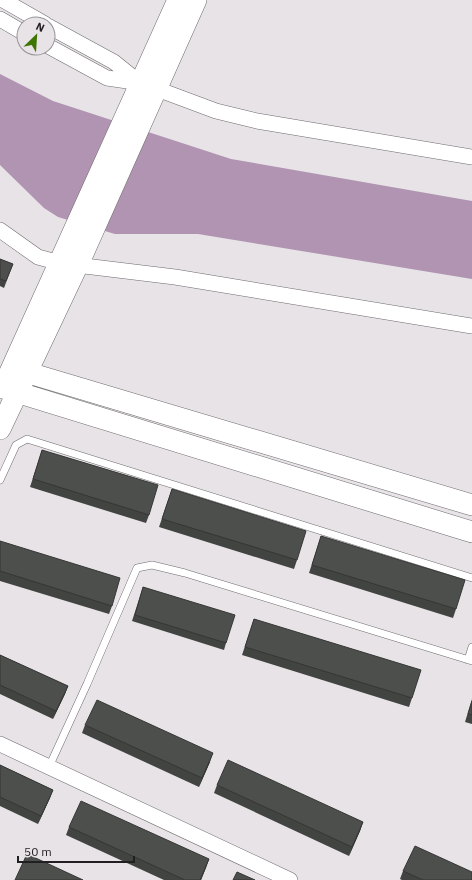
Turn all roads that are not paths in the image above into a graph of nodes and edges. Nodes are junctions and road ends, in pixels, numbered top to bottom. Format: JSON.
{"nodes":[{"id":1,"x":2,"y":0,"type":"edge"},
{"id":2,"x":178,"y":0,"type":"edge"},
{"id":3,"x":196,"y":0,"type":"edge"},
{"id":4,"x":31,"y":16,"type":"edge"},
{"id":5,"x":0,"y":19,"type":"edge"},
{"id":6,"x":16,"y":28,"type":"edge"},
{"id":7,"x":56,"y":30,"type":"edge"},
{"id":8,"x":56,"y":50,"type":"edge"},
{"id":9,"x":149,"y":87,"type":"junction"},
{"id":10,"x":472,"y":157,"type":"edge"},
{"id":11,"x":0,"y":230,"type":"edge"},
{"id":12,"x":71,"y":260,"type":"junction"},
{"id":13,"x":472,"y":326,"type":"edge"},
{"id":14,"x":19,"y":371,"type":"junction"},
{"id":15,"x":7,"y":391,"type":"edge"},
{"id":16,"x":0,"y":429,"type":"edge"},
{"id":17,"x":0,"y":480,"type":"edge"},
{"id":18,"x":472,"y":505,"type":"edge"},
{"id":19,"x":472,"y":532,"type":"edge"},
{"id":20,"x":472,"y":578,"type":"edge"},
{"id":21,"x":472,"y":647,"type":"edge"},
{"id":22,"x":470,"y":660,"type":"edge"},
{"id":23,"x":0,"y":744,"type":"edge"},
{"id":24,"x":49,"y":767,"type":"junction"},
{"id":25,"x":290,"y":880,"type":"edge"}],
"edges":[{"from":1,"to":4,"type":"street"},
{"from":2,"to":9,"type":"main road"},
{"from":3,"to":9,"type":"main road"},
{"from":5,"to":6,"type":"street"},
{"from":7,"to":9,"type":"street"},
{"from":8,"to":9,"type":"street"},
{"from":9,"to":10,"type":"street"},
{"from":9,"to":12,"type":"main road"},
{"from":11,"to":12,"type":"street"},
{"from":12,"to":13,"type":"street"},
{"from":12,"to":14,"type":"main road"},
{"from":14,"to":15,"type":"main road"},
{"from":14,"to":18,"type":"main road"},
{"from":15,"to":16,"type":"main road"},
{"from":15,"to":19,"type":"main road"},
{"from":17,"to":20,"type":"lane"},
{"from":21,"to":22,"type":"lane"},
{"from":22,"to":24,"type":"lane"},
{"from":23,"to":24,"type":"street"},
{"from":24,"to":25,"type":"street"}]}
